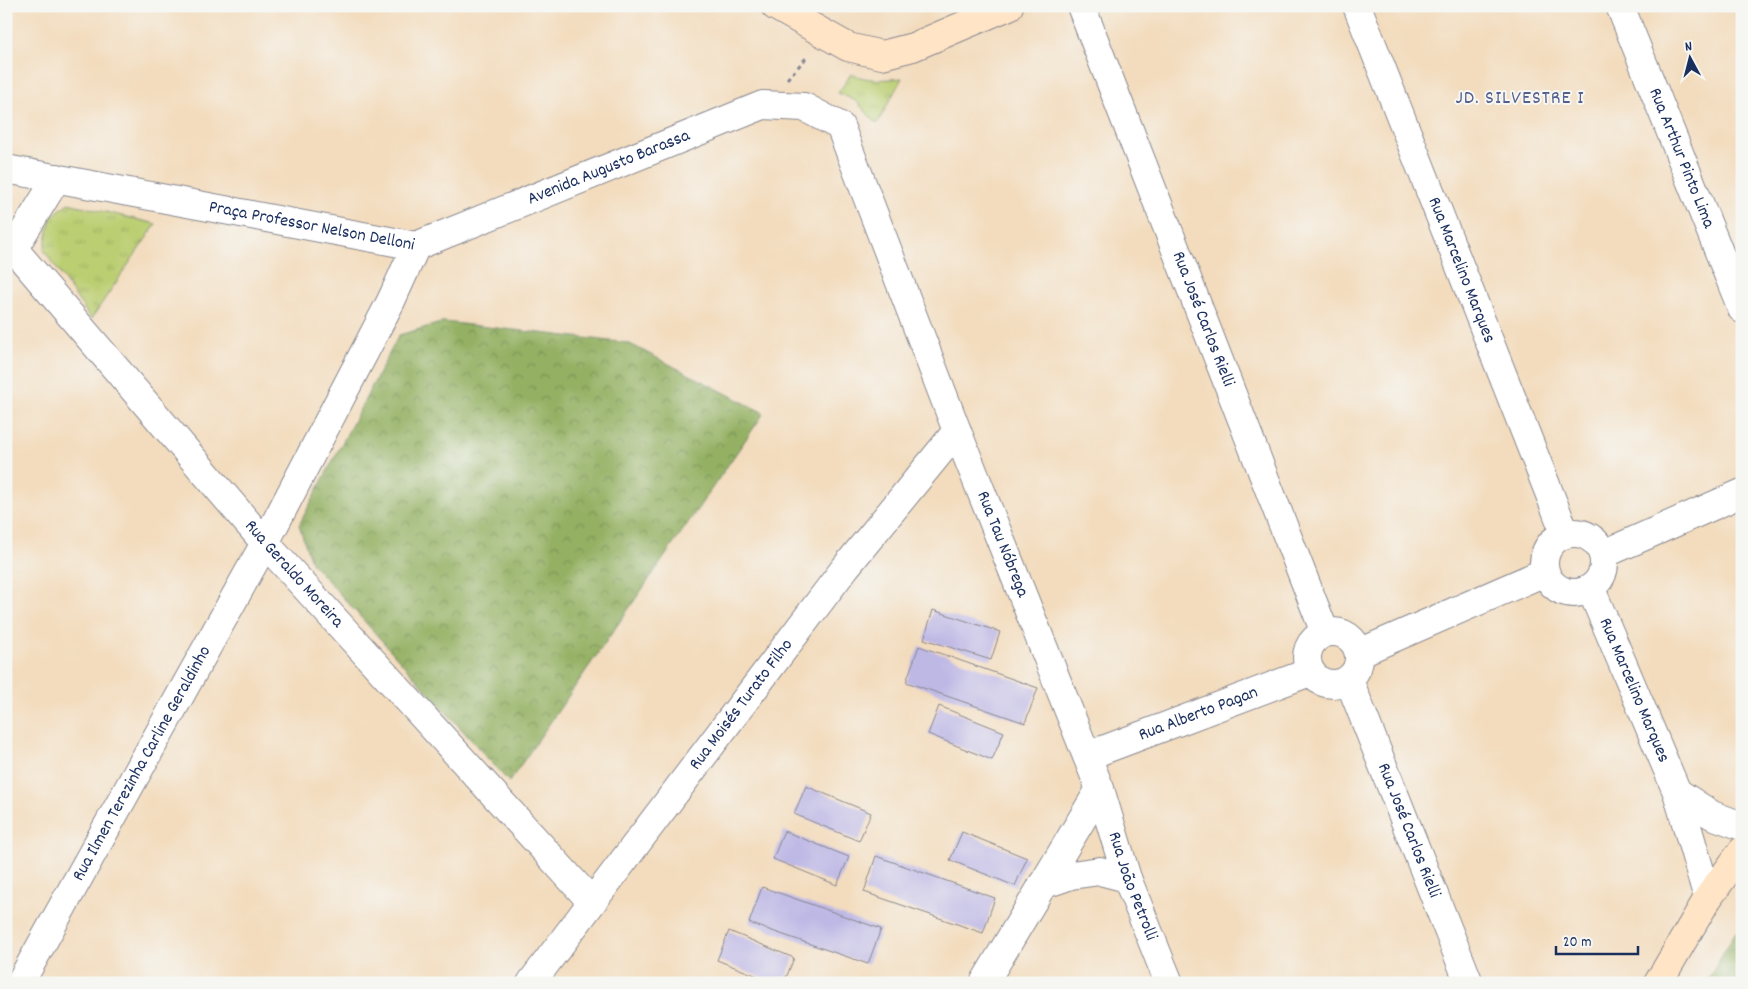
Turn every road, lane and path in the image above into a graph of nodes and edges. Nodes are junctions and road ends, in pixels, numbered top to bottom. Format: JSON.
{"nodes":[{"id":1,"x":776,"y":6,"type":"edge"},
{"id":2,"x":1008,"y":6,"type":"edge"},
{"id":3,"x":1081,"y":6,"type":"edge"},
{"id":4,"x":1357,"y":6,"type":"edge"},
{"id":5,"x":1620,"y":6,"type":"edge"},
{"id":6,"x":828,"y":36,"type":"junction"},
{"id":7,"x":763,"y":105,"type":"junction"},
{"id":8,"x":804,"y":107,"type":"joint"},
{"id":9,"x":6,"y":169,"type":"edge"},
{"id":10,"x":57,"y":178,"type":"junction"},
{"id":11,"x":10,"y":244,"type":"edge"},
{"id":12,"x":416,"y":246,"type":"junction"},
{"id":13,"x":1742,"y":309,"type":"edge"},
{"id":14,"x":957,"y":431,"type":"junction"},
{"id":15,"x":1742,"y":493,"type":"edge"},
{"id":16,"x":1565,"y":533,"type":"junction"},
{"id":17,"x":266,"y":543,"type":"junction"},
{"id":18,"x":1604,"y":554,"type":"junction"},
{"id":19,"x":1545,"y":572,"type":"junction"},
{"id":20,"x":1591,"y":588,"type":"junction"},
{"id":21,"x":1325,"y":633,"type":"junction"},
{"id":22,"x":1360,"y":653,"type":"junction"},
{"id":23,"x":1310,"y":672,"type":"junction"},
{"id":24,"x":1349,"y":680,"type":"junction"},
{"id":25,"x":1087,"y":756,"type":"junction"},
{"id":26,"x":1100,"y":789,"type":"junction"},
{"id":27,"x":1677,"y":792,"type":"junction"},
{"id":28,"x":1742,"y":826,"type":"edge"},
{"id":29,"x":1742,"y":851,"type":"edge"},
{"id":30,"x":1128,"y":878,"type":"junction"},
{"id":31,"x":1042,"y":886,"type":"junction"},
{"id":32,"x":1708,"y":898,"type":"junction"},
{"id":33,"x":591,"y":901,"type":"junction"},
{"id":34,"x":18,"y":974,"type":"edge"},
{"id":35,"x":531,"y":983,"type":"edge"},
{"id":36,"x":984,"y":983,"type":"edge"},
{"id":37,"x":1169,"y":983,"type":"edge"},
{"id":38,"x":1469,"y":983,"type":"edge"},
{"id":39,"x":1658,"y":983,"type":"edge"}],
"edges":[{"from":1,"to":6,"type":"street"},
{"from":2,"to":6,"type":"street"},
{"from":3,"to":21,"type":"street","name":"Rua José Carlos Rielli"},
{"from":4,"to":16,"type":"street","name":"Rua Marcelino Marques"},
{"from":5,"to":13,"type":"street","name":"Rua Arthur Pinto Lima"},
{"from":6,"to":7,"type":"path"},
{"from":7,"to":8,"type":"street","name":"Avenida Augusto Barassa"},
{"from":7,"to":12,"type":"street","name":"Avenida Augusto Barassa"},
{"from":8,"to":14,"type":"street","name":"Rua Tau Nóbrega"},
{"from":9,"to":10,"type":"street","name":"Praça Professor Nelson Delloni"},
{"from":10,"to":11,"type":"street"},
{"from":10,"to":12,"type":"street","name":"Praça Professor Nelson Delloni"},
{"from":11,"to":17,"type":"street","name":"Rua Geraldo Moreira"},
{"from":12,"to":17,"type":"street","name":"Praça Professor Nelson Delloni"},
{"from":14,"to":25,"type":"street","name":"Rua Tau Nóbrega"},
{"from":14,"to":33,"type":"street","name":"Rua Moisés Turato Filho"},
{"from":15,"to":18,"type":"street"},
{"from":16,"to":18,"type":"street"},
{"from":16,"to":19,"type":"street"},
{"from":17,"to":33,"type":"street","name":"Rua Geraldo Moreira"},
{"from":17,"to":34,"type":"street","name":"Rua Ilmen Terezinha Carline Geraldinho"},
{"from":18,"to":20,"type":"street"},
{"from":19,"to":20,"type":"street"},
{"from":19,"to":22,"type":"street"},
{"from":20,"to":27,"type":"street","name":"Rua Marcelino Marques"},
{"from":21,"to":22,"type":"street"},
{"from":21,"to":23,"type":"street"},
{"from":22,"to":24,"type":"street"},
{"from":23,"to":24,"type":"street"},
{"from":23,"to":25,"type":"street","name":"Rua Alberto Pagan"},
{"from":24,"to":38,"type":"street","name":"Rua José Carlos Rielli"},
{"from":25,"to":26,"type":"street","name":"Rua Tau Nóbrega"},
{"from":26,"to":30,"type":"street","name":"Rua João Petrolli"},
{"from":26,"to":31,"type":"street"},
{"from":27,"to":28,"type":"street"},
{"from":27,"to":32,"type":"street","name":"Rua Marcelino Marques"},
{"from":29,"to":32,"type":"street"},
{"from":30,"to":31,"type":"street"},
{"from":30,"to":37,"type":"street","name":"Rua João Petrolli"},
{"from":31,"to":36,"type":"street"},
{"from":32,"to":39,"type":"street"},
{"from":33,"to":35,"type":"street","name":"Rua Moisés Turato Filho"}]}
